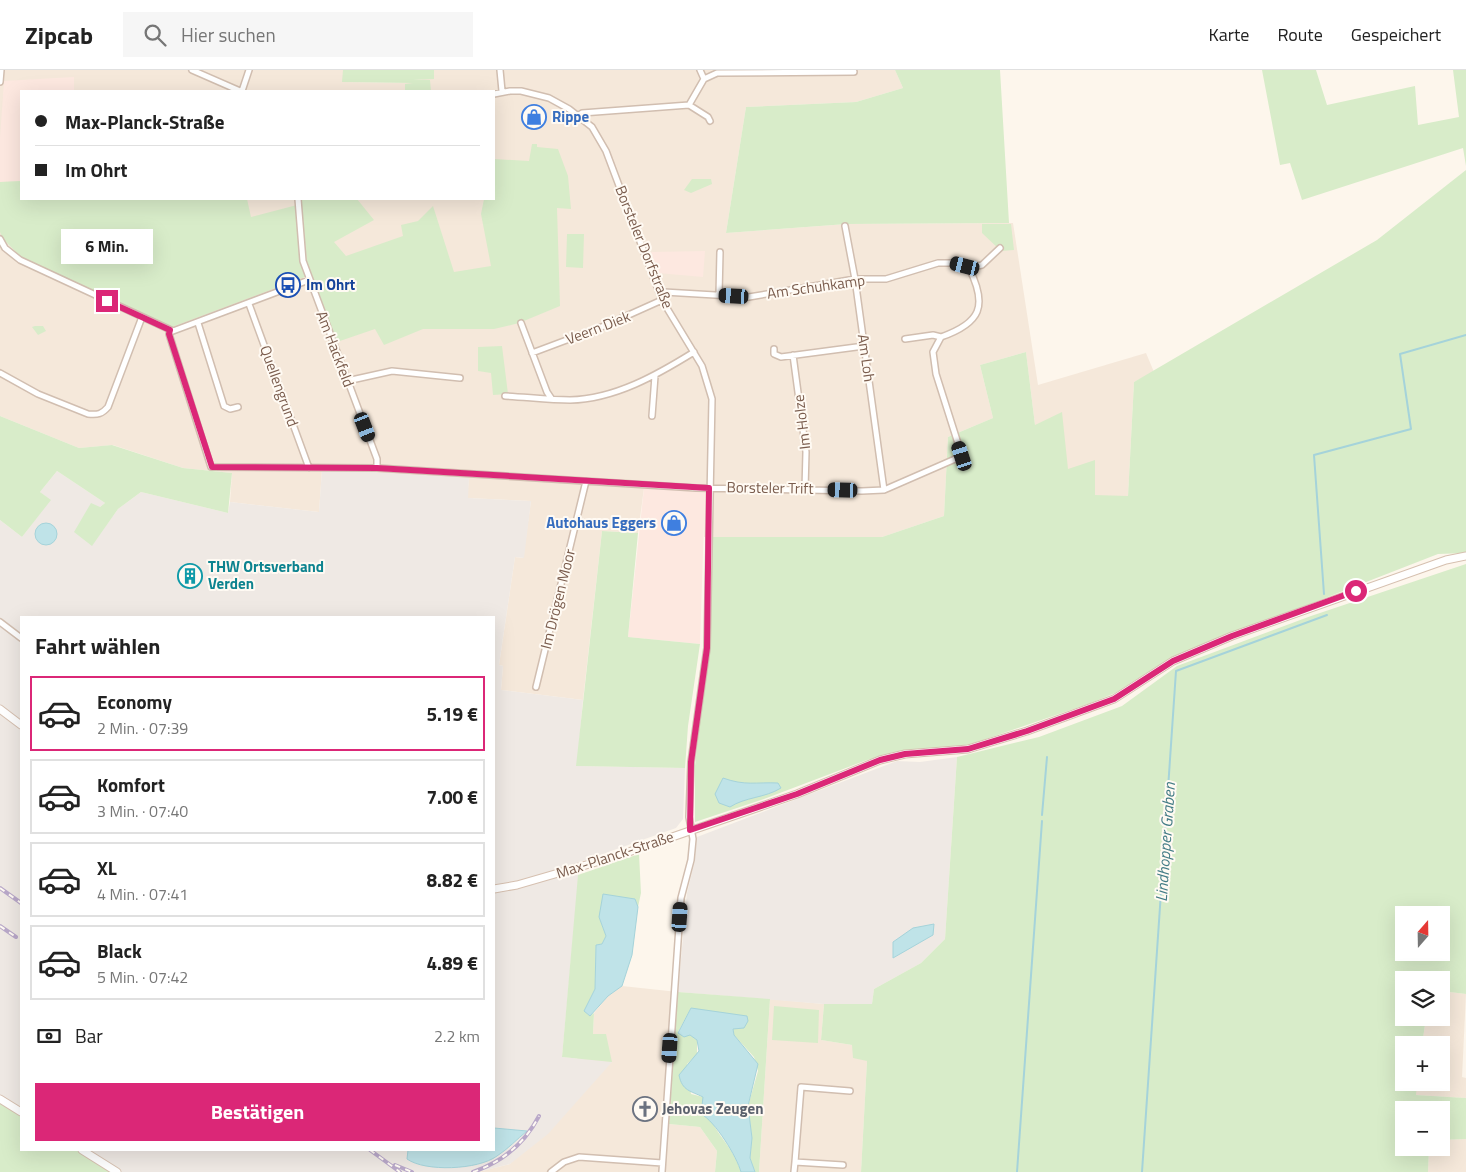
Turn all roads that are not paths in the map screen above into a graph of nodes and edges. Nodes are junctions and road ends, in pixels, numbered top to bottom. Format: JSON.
{"nodes":[{"id":1,"x":0,"y":70,"type":"edge"},
{"id":2,"x":192,"y":70,"type":"edge"},
{"id":3,"x":249,"y":70,"type":"edge"},
{"id":4,"x":500,"y":70,"type":"edge"},
{"id":5,"x":700,"y":70,"type":"edge"},
{"id":6,"x":854,"y":72,"type":"dead end"},
{"id":7,"x":704,"y":79,"type":"junction"},
{"id":8,"x":0,"y":82,"type":"edge"},
{"id":9,"x":239,"y":90,"type":"edge"},
{"id":10,"x":241,"y":90,"type":"edge"},
{"id":11,"x":502,"y":92,"type":"junction"},
{"id":12,"x":495,"y":94,"type":"edge"},
{"id":13,"x":690,"y":105,"type":"junction"},
{"id":14,"x":579,"y":115,"type":"junction"},
{"id":15,"x":710,"y":121,"type":"dead end"},
{"id":16,"x":298,"y":200,"type":"edge"},
{"id":17,"x":845,"y":226,"type":"dead end"},
{"id":18,"x":0,"y":239,"type":"edge"},
{"id":19,"x":1000,"y":248,"type":"dead end"},
{"id":20,"x":2,"y":250,"type":"edge"},
{"id":21,"x":720,"y":252,"type":"dead end"},
{"id":22,"x":969,"y":268,"type":"junction"},
{"id":23,"x":854,"y":279,"type":"junction"},
{"id":24,"x":309,"y":280,"type":"junction"},
{"id":25,"x":719,"y":295,"type":"junction"},
{"id":26,"x":661,"y":297,"type":"junction"},
{"id":27,"x":249,"y":304,"type":"junction"},
{"id":28,"x":142,"y":317,"type":"junction"},
{"id":29,"x":198,"y":323,"type":"junction"},
{"id":30,"x":521,"y":323,"type":"dead end"},
{"id":31,"x":170,"y":330,"type":"junction"},
{"id":32,"x":941,"y":337,"type":"junction"},
{"id":33,"x":905,"y":339,"type":"dead end"},
{"id":34,"x":864,"y":346,"type":"junction"},
{"id":35,"x":774,"y":350,"type":"dead end"},
{"id":36,"x":694,"y":352,"type":"junction"},
{"id":37,"x":532,"y":353,"type":"junction"},
{"id":38,"x":792,"y":355,"type":"junction"},
{"id":39,"x":0,"y":374,"type":"edge"},
{"id":40,"x":655,"y":376,"type":"junction"},
{"id":41,"x":460,"y":378,"type":"dead end"},
{"id":42,"x":347,"y":381,"type":"junction"},
{"id":43,"x":505,"y":396,"type":"dead end"},
{"id":44,"x":551,"y":398,"type":"junction"},
{"id":45,"x":238,"y":407,"type":"dead end"},
{"id":46,"x":652,"y":416,"type":"dead end"},
{"id":47,"x":309,"y":468,"type":"junction"},
{"id":48,"x":377,"y":468,"type":"junction"},
{"id":49,"x":586,"y":481,"type":"junction"},
{"id":50,"x":709,"y":488,"type":"junction"},
{"id":51,"x":805,"y":489,"type":"junction"},
{"id":52,"x":884,"y":490,"type":"junction"},
{"id":53,"x":1466,"y":556,"type":"edge"},
{"id":54,"x":0,"y":622,"type":"edge"},
{"id":55,"x":20,"y":637,"type":"edge"},
{"id":56,"x":536,"y":687,"type":"dead end"},
{"id":57,"x":0,"y":709,"type":"edge"},
{"id":58,"x":20,"y":724,"type":"edge"},
{"id":59,"x":690,"y":830,"type":"junction"},
{"id":60,"x":495,"y":889,"type":"edge"},
{"id":61,"x":850,"y":1091,"type":"dead end"},
{"id":62,"x":0,"y":1099,"type":"edge"},
{"id":63,"x":20,"y":1111,"type":"edge"},
{"id":64,"x":84,"y":1151,"type":"edge"},
{"id":65,"x":795,"y":1162,"type":"junction"},
{"id":66,"x":662,"y":1164,"type":"junction"},
{"id":67,"x":843,"y":1165,"type":"dead end"},
{"id":68,"x":117,"y":1172,"type":"edge"},
{"id":69,"x":551,"y":1172,"type":"edge"},
{"id":70,"x":662,"y":1172,"type":"edge"},
{"id":71,"x":794,"y":1172,"type":"edge"}],
"edges":[{"from":1,"to":8,"type":"street"},
{"from":2,"to":9,"type":"street"},
{"from":3,"to":10,"type":"street"},
{"from":4,"to":11,"type":"street"},
{"from":5,"to":7,"type":"street"},
{"from":6,"to":7,"type":"street"},
{"from":7,"to":13,"type":"street"},
{"from":11,"to":12,"type":"street","name":"Borsteler Dorfstraße"},
{"from":11,"to":14,"type":"street","name":"Borsteler Dorfstraße"},
{"from":13,"to":14,"type":"street"},
{"from":13,"to":15,"type":"street"},
{"from":14,"to":26,"type":"street","name":"Borsteler Dorfstraße"},
{"from":16,"to":24,"type":"street","name":"Am Hackfeld"},
{"from":17,"to":23,"type":"street","name":"Am Loh"},
{"from":18,"to":20,"type":"street"},
{"from":19,"to":22,"type":"street"},
{"from":20,"to":28,"type":"street"},
{"from":21,"to":25,"type":"street"},
{"from":22,"to":23,"type":"street","name":"Am Schuhkamp"},
{"from":22,"to":32,"type":"street"},
{"from":23,"to":25,"type":"street","name":"Am Schuhkamp"},
{"from":23,"to":34,"type":"street","name":"Am Loh"},
{"from":24,"to":27,"type":"street"},
{"from":24,"to":42,"type":"street","name":"Am Hackfeld"},
{"from":25,"to":26,"type":"street","name":"Am Schuhkamp"},
{"from":26,"to":36,"type":"street","name":"Borsteler Dorfstraße"},
{"from":26,"to":37,"type":"street","name":"Veern Diek"},
{"from":27,"to":29,"type":"street"},
{"from":27,"to":47,"type":"street","name":"Quellengrund"},
{"from":28,"to":31,"type":"street"},
{"from":28,"to":39,"type":"street"},
{"from":29,"to":31,"type":"street"},
{"from":29,"to":45,"type":"street"},
{"from":30,"to":37,"type":"street"},
{"from":31,"to":47,"type":"street","name":"Borsteler Trift"},
{"from":32,"to":33,"type":"street"},
{"from":32,"to":52,"type":"street","name":"Borsteler Trift"},
{"from":34,"to":38,"type":"street"},
{"from":34,"to":52,"type":"street","name":"Am Loh"},
{"from":35,"to":38,"type":"street"},
{"from":36,"to":40,"type":"street"},
{"from":36,"to":50,"type":"street","name":"Borsteler Dorfstraße"},
{"from":37,"to":44,"type":"street"},
{"from":38,"to":51,"type":"street","name":"Im Holze"},
{"from":40,"to":44,"type":"street"},
{"from":40,"to":46,"type":"street"},
{"from":41,"to":42,"type":"street"},
{"from":42,"to":48,"type":"street","name":"Am Hackfeld"},
{"from":43,"to":44,"type":"street"},
{"from":47,"to":48,"type":"street","name":"Borsteler Trift"},
{"from":48,"to":49,"type":"street","name":"Borsteler Trift"},
{"from":49,"to":50,"type":"street","name":"Borsteler Trift"},
{"from":49,"to":56,"type":"street","name":"Im Drögen Moor"},
{"from":50,"to":51,"type":"street","name":"Borsteler Trift"},
{"from":50,"to":59,"type":"street","name":"Borsteler Dorfstraße"},
{"from":51,"to":52,"type":"street","name":"Borsteler Trift"},
{"from":53,"to":59,"type":"street","name":"Max-Planck-Straße"},
{"from":54,"to":55,"type":"street"},
{"from":57,"to":58,"type":"street"},
{"from":59,"to":60,"type":"street","name":"Max-Planck-Straße"},
{"from":59,"to":66,"type":"street","name":"Borsteler Dorfstraße"},
{"from":61,"to":65,"type":"street"},
{"from":62,"to":63,"type":"street"},
{"from":64,"to":68,"type":"street"},
{"from":65,"to":67,"type":"street"},
{"from":65,"to":71,"type":"street"},
{"from":66,"to":69,"type":"street"},
{"from":66,"to":70,"type":"street","name":"Borsteler Dorfstraße"}]}
